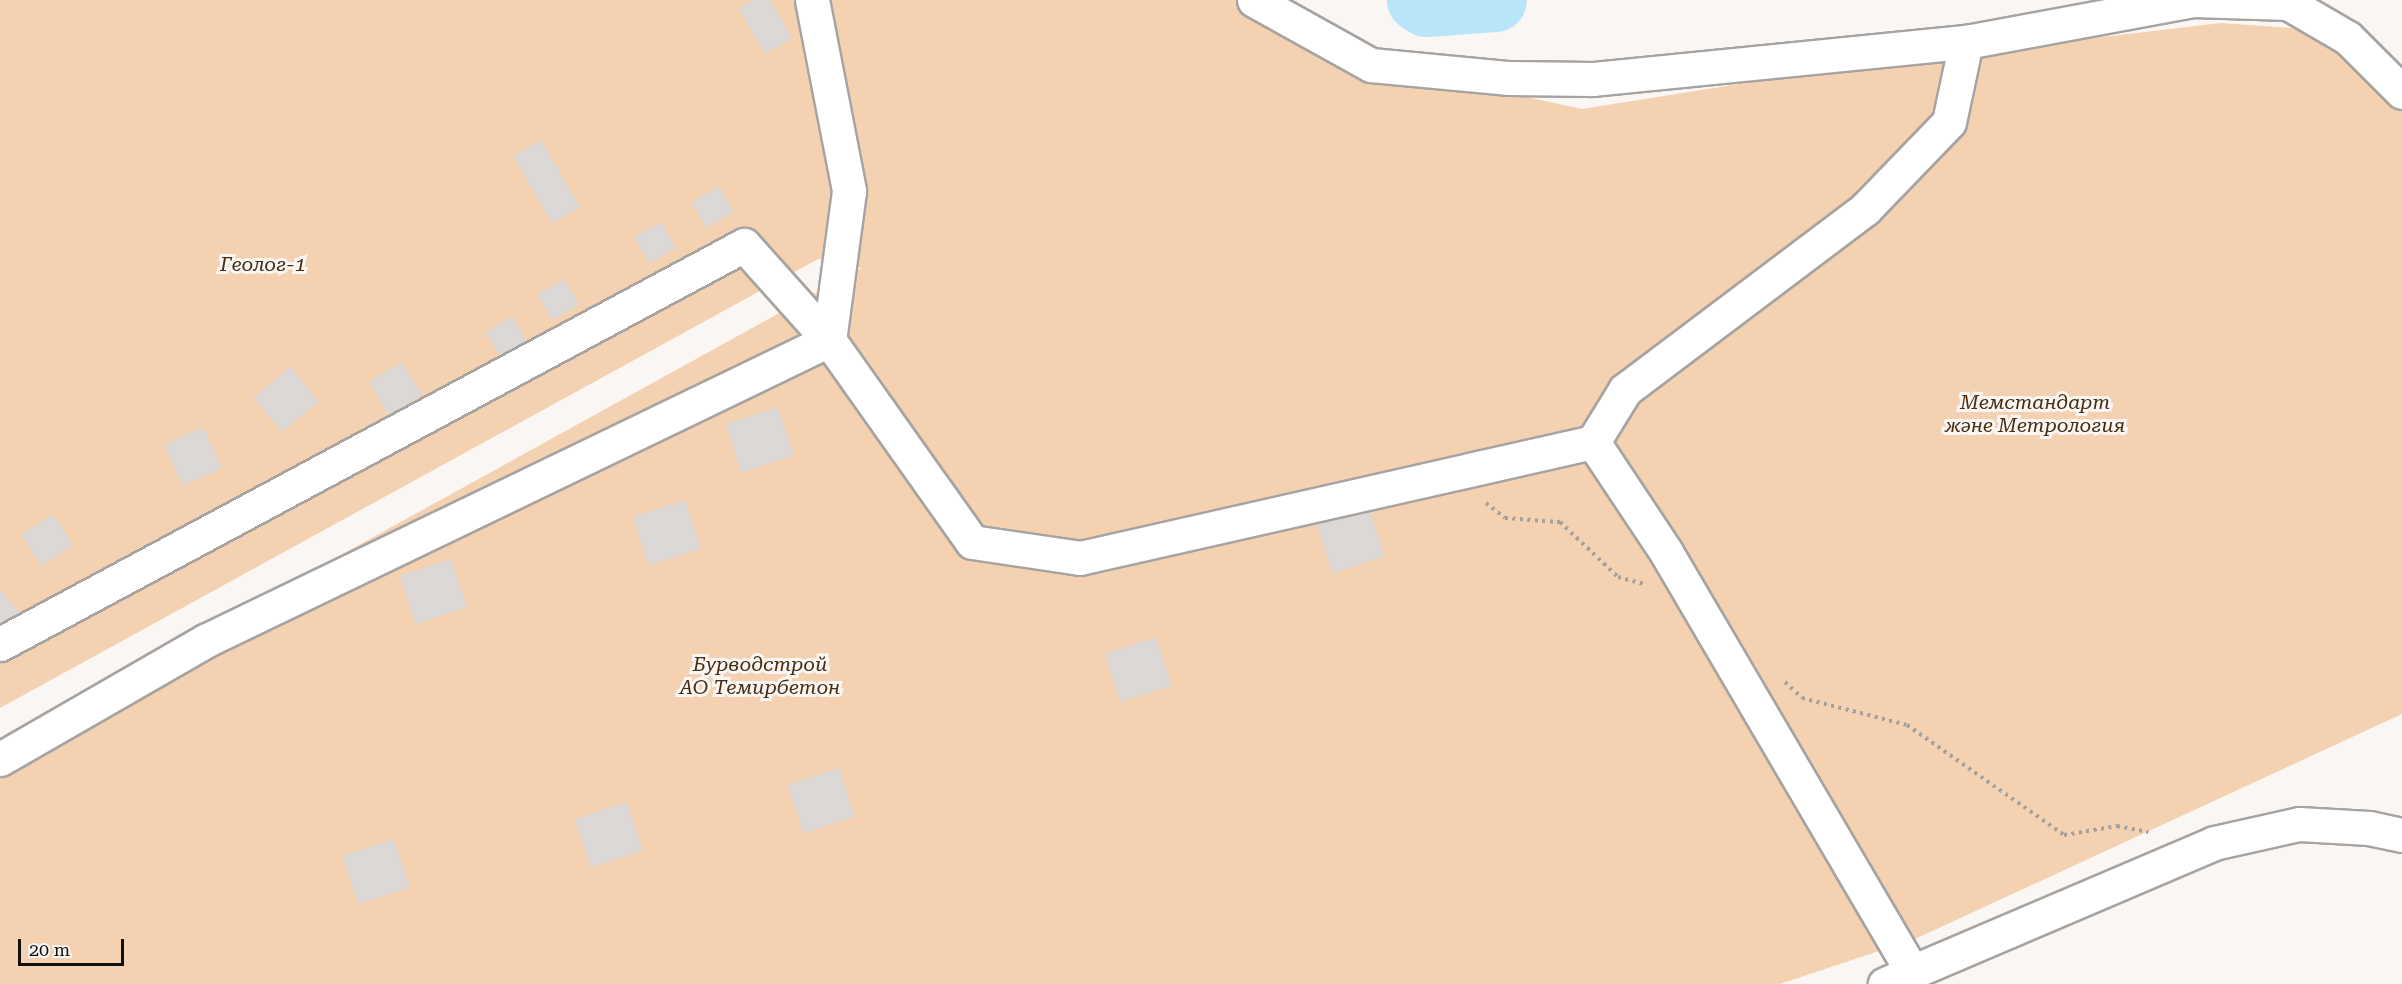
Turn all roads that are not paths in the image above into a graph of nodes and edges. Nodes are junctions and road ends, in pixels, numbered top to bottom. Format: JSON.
{"nodes":[{"id":1,"x":812,"y":0,"type":"edge"},
{"id":2,"x":1254,"y":0,"type":"edge"},
{"id":3,"x":1966,"y":42,"type":"junction"},
{"id":4,"x":2402,"y":92,"type":"edge"},
{"id":5,"x":829,"y":340,"type":"junction"},
{"id":6,"x":1593,"y":442,"type":"junction"},
{"id":7,"x":0,"y":644,"type":"edge"},
{"id":8,"x":0,"y":759,"type":"edge"},
{"id":9,"x":2402,"y":835,"type":"edge"},
{"id":10,"x":1898,"y":978,"type":"edge"}],
"edges":[{"from":1,"to":5,"type":"lane"},
{"from":2,"to":3,"type":"lane"},
{"from":3,"to":4,"type":"lane"},
{"from":3,"to":6,"type":"lane"},
{"from":5,"to":6,"type":"lane"},
{"from":5,"to":7,"type":"lane"},
{"from":5,"to":8,"type":"lane"},
{"from":6,"to":10,"type":"lane"},
{"from":9,"to":10,"type":"lane"}]}
